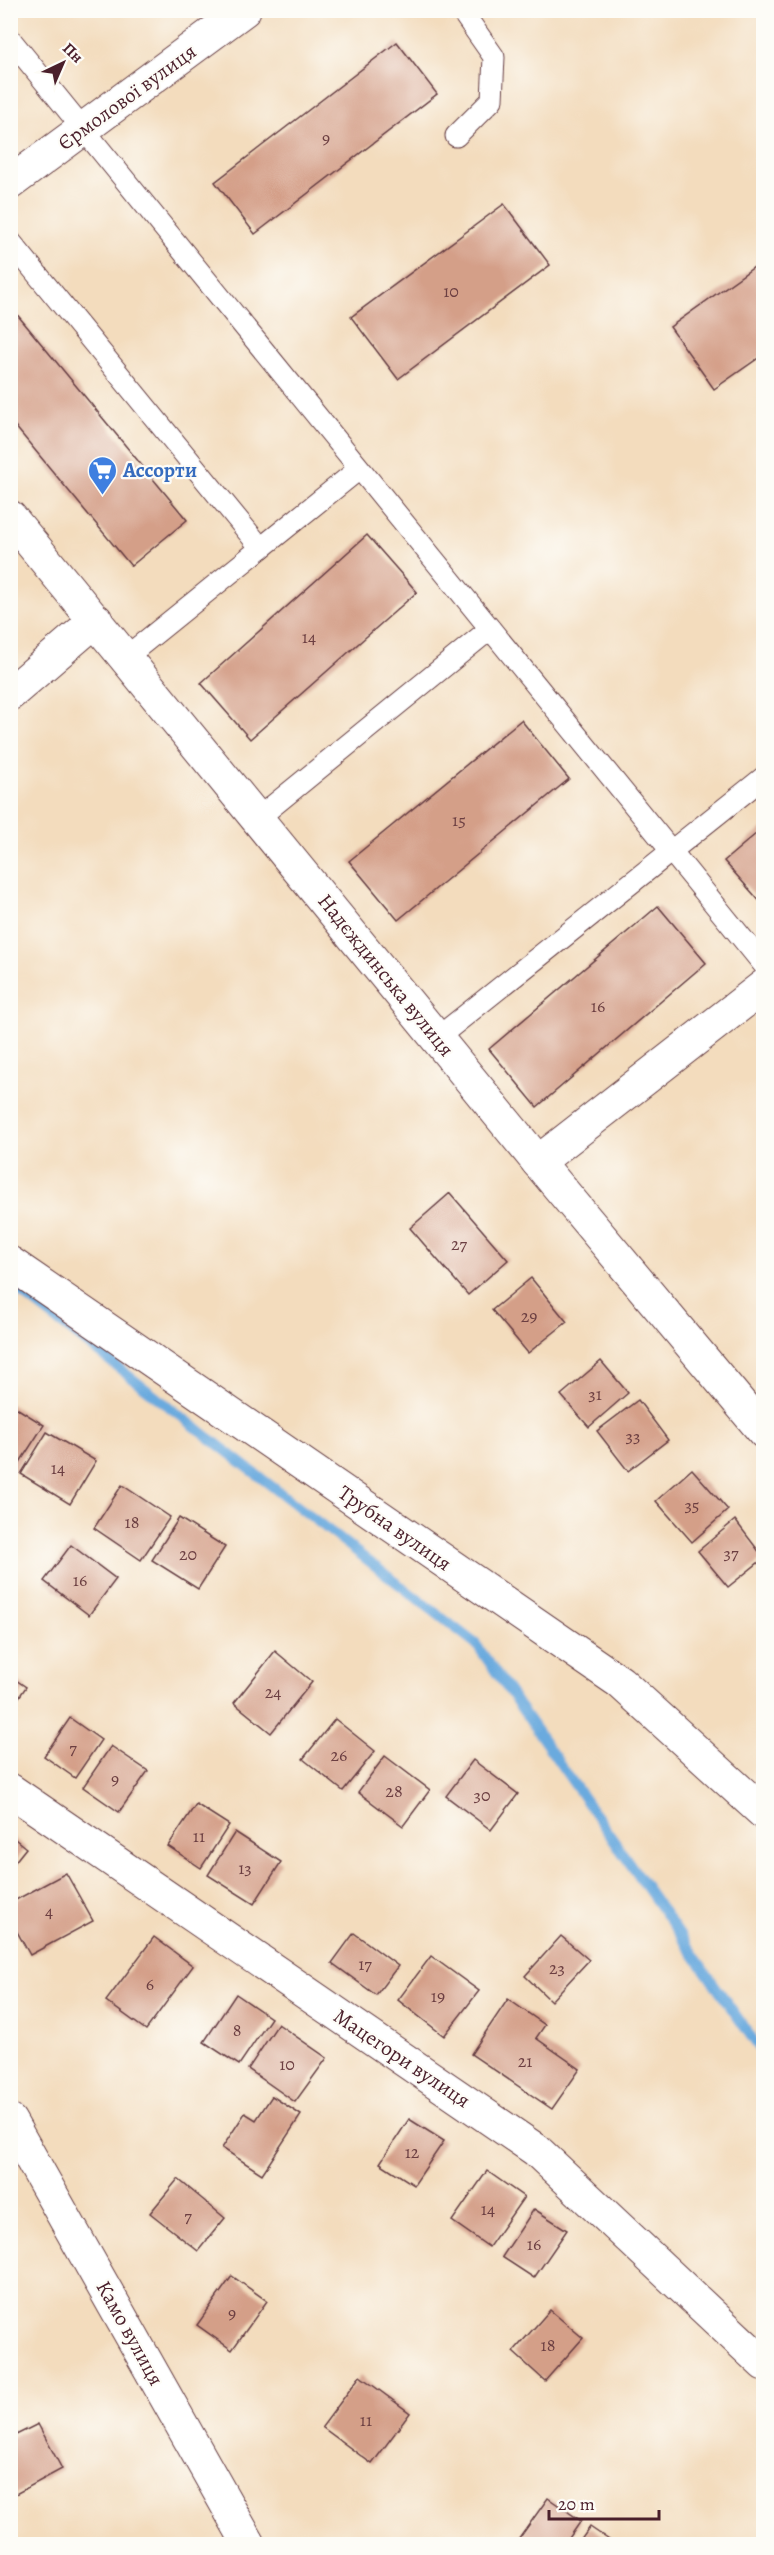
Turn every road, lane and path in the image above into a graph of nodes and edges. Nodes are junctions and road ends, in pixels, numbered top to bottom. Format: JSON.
{"nodes":[{"id":1,"x":244,"y":10,"type":"edge"},
{"id":2,"x":460,"y":10,"type":"edge"},
{"id":3,"x":10,"y":39,"type":"edge"},
{"id":4,"x":84,"y":129,"type":"junction"},
{"id":5,"x":456,"y":136,"type":"dead end"},
{"id":6,"x":10,"y":183,"type":"edge"},
{"id":7,"x":10,"y":241,"type":"edge"},
{"id":8,"x":359,"y":469,"type":"junction"},
{"id":9,"x":10,"y":517,"type":"edge"},
{"id":10,"x":261,"y":548,"type":"junction"},
{"id":11,"x":96,"y":620,"type":"junction"},
{"id":12,"x":490,"y":629,"type":"junction"},
{"id":13,"x":126,"y":657,"type":"junction"},
{"id":14,"x":10,"y":694,"type":"edge"},
{"id":15,"x":764,"y":777,"type":"edge"},
{"id":16,"x":258,"y":818,"type":"junction"},
{"id":17,"x":671,"y":851,"type":"junction"},
{"id":18,"x":764,"y":965,"type":"edge"},
{"id":19,"x":764,"y":986,"type":"edge"},
{"id":20,"x":437,"y":1038,"type":"junction"},
{"id":21,"x":538,"y":1162,"type":"junction"},
{"id":22,"x":10,"y":1263,"type":"edge"},
{"id":23,"x":764,"y":1432,"type":"edge"},
{"id":24,"x":10,"y":1790,"type":"edge"},
{"id":25,"x":764,"y":1813,"type":"edge"},
{"id":26,"x":10,"y":2121,"type":"edge"},
{"id":27,"x":764,"y":2364,"type":"edge"},
{"id":28,"x":249,"y":2544,"type":"edge"}],
"edges":[{"from":1,"to":4,"type":"street","name":"Єрмолової вулиця"},
{"from":2,"to":5,"type":"lane"},
{"from":3,"to":4,"type":"lane"},
{"from":4,"to":6,"type":"street","name":"Єрмолової вулиця"},
{"from":4,"to":8,"type":"lane"},
{"from":7,"to":10,"type":"lane"},
{"from":8,"to":10,"type":"lane"},
{"from":8,"to":12,"type":"lane"},
{"from":9,"to":11,"type":"street","name":"Надєждинська вулиця"},
{"from":10,"to":13,"type":"lane"},
{"from":11,"to":13,"type":"street","name":"Надєждинська вулиця"},
{"from":11,"to":14,"type":"street"},
{"from":12,"to":16,"type":"lane"},
{"from":12,"to":17,"type":"lane"},
{"from":13,"to":16,"type":"street","name":"Надєждинська вулиця"},
{"from":15,"to":17,"type":"lane"},
{"from":16,"to":20,"type":"street","name":"Надєждинська вулиця"},
{"from":17,"to":18,"type":"lane"},
{"from":17,"to":20,"type":"lane"},
{"from":19,"to":21,"type":"street"},
{"from":20,"to":21,"type":"street","name":"Надєждинська вулиця"},
{"from":21,"to":23,"type":"street","name":"Надєждинська вулиця"},
{"from":22,"to":25,"type":"street","name":"Трубна вулиця"},
{"from":24,"to":27,"type":"street","name":"Мацегори вулиця"},
{"from":26,"to":28,"type":"street","name":"Камо вулиця"}]}
